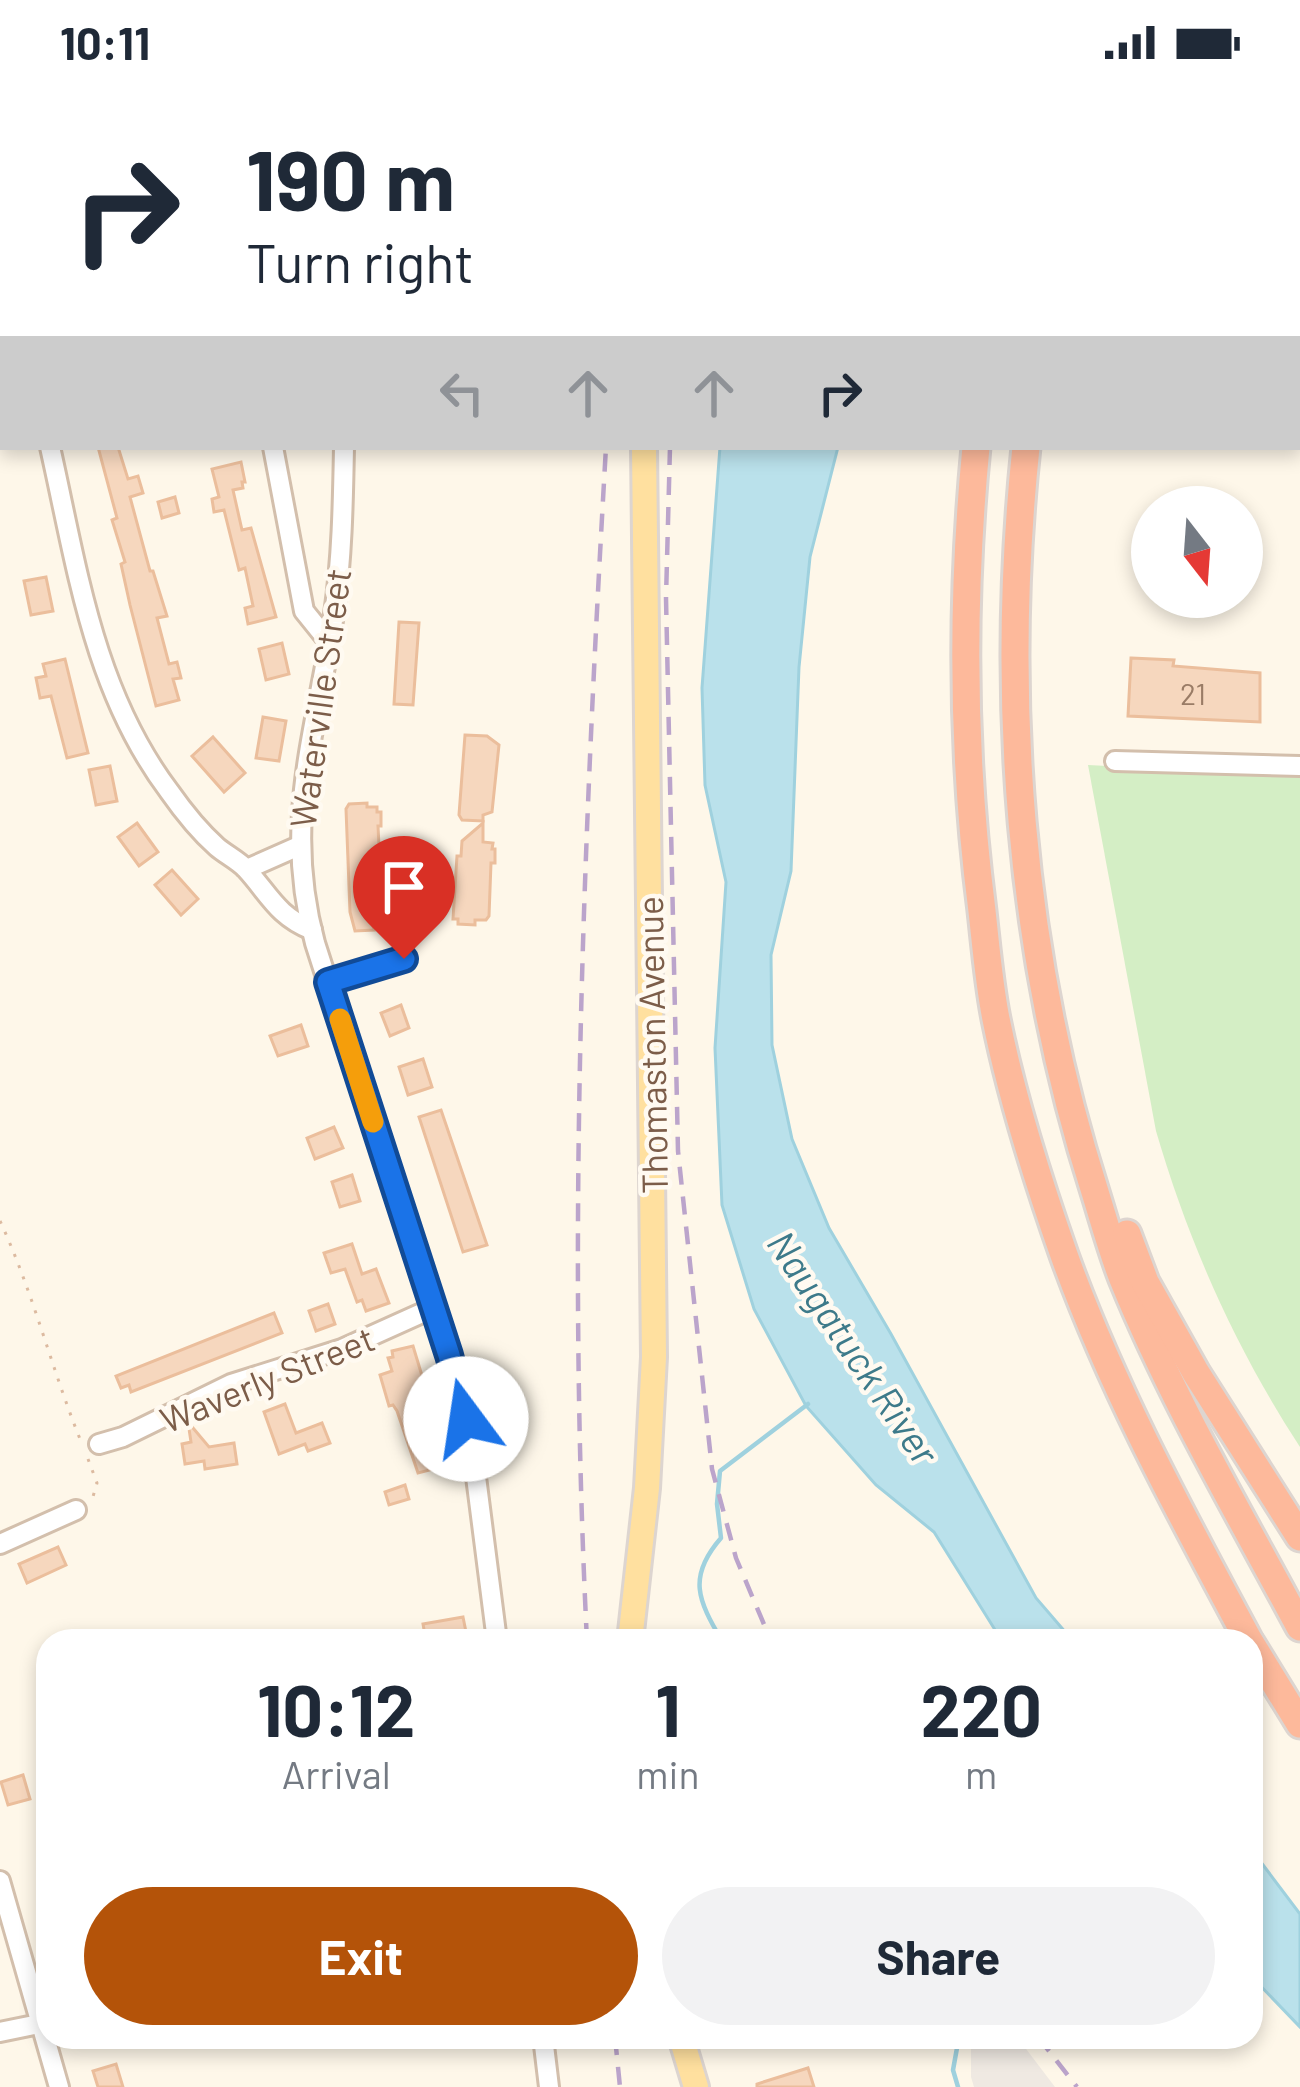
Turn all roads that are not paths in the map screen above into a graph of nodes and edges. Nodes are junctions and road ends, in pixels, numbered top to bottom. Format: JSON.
{"nodes":[{"id":1,"x":51,"y":450,"type":"edge"},
{"id":2,"x":274,"y":450,"type":"edge"},
{"id":3,"x":344,"y":450,"type":"edge"},
{"id":4,"x":644,"y":450,"type":"edge"},
{"id":5,"x":976,"y":450,"type":"edge"},
{"id":6,"x":1026,"y":450,"type":"edge"},
{"id":7,"x":329,"y":642,"type":"junction"},
{"id":8,"x":1115,"y":761,"type":"dead end"},
{"id":9,"x":1300,"y":766,"type":"edge"},
{"id":10,"x":299,"y":846,"type":"junction"},
{"id":11,"x":247,"y":869,"type":"junction"},
{"id":12,"x":1030,"y":885,"type":"junction"},
{"id":13,"x":312,"y":930,"type":"junction"},
{"id":14,"x":404,"y":959,"type":"dead end"},
{"id":15,"x":328,"y":982,"type":"junction"},
{"id":16,"x":433,"y":1308,"type":"junction"},
{"id":17,"x":98,"y":1444,"type":"dead end"},
{"id":18,"x":76,"y":1510,"type":"road end"},
{"id":19,"x":1300,"y":1537,"type":"edge"},
{"id":20,"x":0,"y":1544,"type":"edge"},
{"id":21,"x":1300,"y":1627,"type":"edge"},
{"id":22,"x":494,"y":1629,"type":"edge"},
{"id":23,"x":631,"y":1629,"type":"edge"},
{"id":24,"x":1243,"y":1629,"type":"edge"},
{"id":25,"x":1263,"y":1663,"type":"edge"},
{"id":26,"x":1300,"y":1724,"type":"edge"},
{"id":27,"x":0,"y":1881,"type":"edge"},
{"id":28,"x":36,"y":2013,"type":"edge"},
{"id":29,"x":36,"y":2025,"type":"edge"},
{"id":30,"x":0,"y":2032,"type":"edge"},
{"id":31,"x":47,"y":2049,"type":"edge"},
{"id":32,"x":543,"y":2049,"type":"edge"},
{"id":33,"x":685,"y":2049,"type":"edge"},
{"id":34,"x":544,"y":2083,"type":"edge"},
{"id":35,"x":58,"y":2087,"type":"edge"},
{"id":36,"x":696,"y":2087,"type":"edge"}],
"edges":[{"from":1,"to":11,"type":"street"},
{"from":2,"to":7,"type":"street"},
{"from":3,"to":7,"type":"street","name":"Waterville Street"},
{"from":4,"to":23,"type":"main road","name":"Thomaston Avenue"},
{"from":5,"to":24,"type":"highway"},
{"from":6,"to":12,"type":"highway"},
{"from":7,"to":10,"type":"street","name":"Waterville Street"},
{"from":8,"to":9,"type":"street"},
{"from":10,"to":11,"type":"street"},
{"from":10,"to":13,"type":"street","name":"Waterville Street"},
{"from":11,"to":13,"type":"street"},
{"from":12,"to":19,"type":"highway"},
{"from":12,"to":21,"type":"highway"},
{"from":13,"to":15,"type":"street","name":"Waterville Street"},
{"from":14,"to":15,"type":"street"},
{"from":15,"to":16,"type":"street","name":"Waterville Street"},
{"from":16,"to":17,"type":"street","name":"Waverly Street"},
{"from":16,"to":22,"type":"street","name":"Waterville Street"},
{"from":18,"to":20,"type":"street"},
{"from":25,"to":26,"type":"highway"},
{"from":27,"to":28,"type":"street"},
{"from":29,"to":30,"type":"street"},
{"from":31,"to":35,"type":"street"},
{"from":32,"to":34,"type":"street"},
{"from":33,"to":36,"type":"main road"}]}
